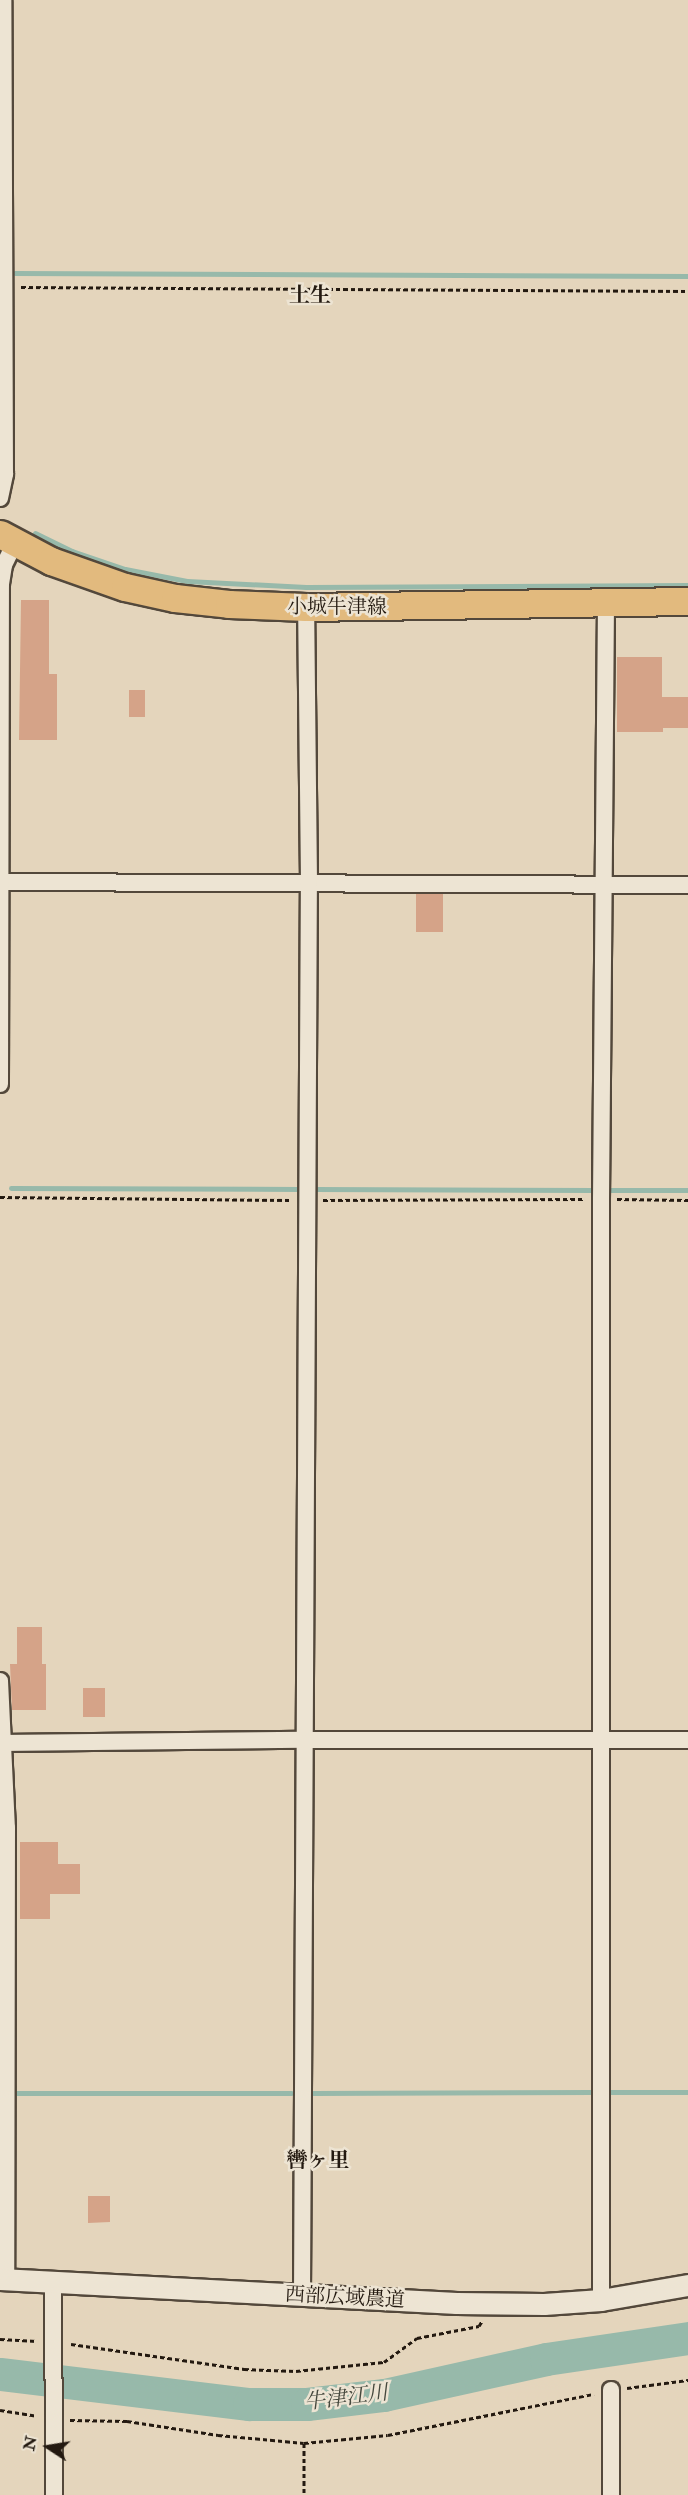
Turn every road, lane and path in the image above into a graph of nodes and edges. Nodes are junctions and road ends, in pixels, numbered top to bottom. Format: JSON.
{"nodes":[{"id":1,"x":3,"y":0,"type":"edge"},
{"id":2,"x":4,"y":287,"type":"junction"},
{"id":3,"x":688,"y":291,"type":"edge"},
{"id":4,"x":0,"y":498,"type":"edge"},
{"id":5,"x":7,"y":538,"type":"edge"},
{"id":6,"x":0,"y":584,"type":"edge"},
{"id":7,"x":688,"y":601,"type":"edge"},
{"id":8,"x":606,"y":603,"type":"junction"},
{"id":9,"x":306,"y":607,"type":"junction"},
{"id":10,"x":0,"y":882,"type":"edge"},
{"id":11,"x":309,"y":883,"type":"junction"},
{"id":12,"x":605,"y":885,"type":"junction"},
{"id":13,"x":688,"y":885,"type":"edge"},
{"id":14,"x":0,"y":1084,"type":"edge"},
{"id":15,"x":0,"y":1197,"type":"edge"},
{"id":16,"x":602,"y":1199,"type":"junction"},
{"id":17,"x":308,"y":1200,"type":"junction"},
{"id":18,"x":688,"y":1200,"type":"edge"},
{"id":19,"x":0,"y":1681,"type":"edge"},
{"id":20,"x":303,"y":1740,"type":"junction"},
{"id":21,"x":600,"y":1740,"type":"junction"},
{"id":22,"x":688,"y":1740,"type":"edge"},
{"id":23,"x":1,"y":1743,"type":"edge"},
{"id":24,"x":3,"y":2279,"type":"edge"},
{"id":25,"x":53,"y":2282,"type":"junction"},
{"id":26,"x":688,"y":2285,"type":"edge"},
{"id":27,"x":302,"y":2295,"type":"junction"},
{"id":28,"x":601,"y":2300,"type":"junction"},
{"id":29,"x":494,"y":2304,"type":"junction"},
{"id":30,"x":0,"y":2339,"type":"edge"},
{"id":31,"x":53,"y":2342,"type":"junction"},
{"id":32,"x":688,"y":2380,"type":"edge"},
{"id":33,"x":611,"y":2390,"type":"junction"},
{"id":34,"x":0,"y":2410,"type":"edge"},
{"id":35,"x":53,"y":2419,"type":"junction"},
{"id":36,"x":304,"y":2443,"type":"junction"},
{"id":37,"x":54,"y":2495,"type":"edge"},
{"id":38,"x":304,"y":2495,"type":"edge"},
{"id":39,"x":612,"y":2495,"type":"edge"}],
"edges":[{"from":1,"to":2,"type":"street"},
{"from":2,"to":3,"type":"path"},
{"from":2,"to":4,"type":"street"},
{"from":5,"to":6,"type":"street"},
{"from":5,"to":9,"type":"main road","name":"小城牛津線"},
{"from":6,"to":10,"type":"street"},
{"from":7,"to":8,"type":"main road","name":"小城牛津線"},
{"from":8,"to":9,"type":"main road","name":"小城牛津線"},
{"from":8,"to":12,"type":"street"},
{"from":9,"to":11,"type":"street"},
{"from":10,"to":11,"type":"street"},
{"from":10,"to":14,"type":"street"},
{"from":11,"to":12,"type":"street"},
{"from":11,"to":17,"type":"street"},
{"from":12,"to":13,"type":"street"},
{"from":12,"to":16,"type":"street"},
{"from":15,"to":17,"type":"path"},
{"from":16,"to":17,"type":"path"},
{"from":16,"to":18,"type":"path"},
{"from":16,"to":21,"type":"street"},
{"from":17,"to":20,"type":"street"},
{"from":19,"to":23,"type":"street"},
{"from":20,"to":21,"type":"street"},
{"from":20,"to":23,"type":"street"},
{"from":20,"to":27,"type":"street"},
{"from":21,"to":22,"type":"street"},
{"from":21,"to":28,"type":"street"},
{"from":23,"to":24,"type":"street"},
{"from":24,"to":25,"type":"street","name":"西部広域農道"},
{"from":25,"to":27,"type":"street","name":"西部広域農道"},
{"from":25,"to":31,"type":"street"},
{"from":26,"to":28,"type":"street","name":"西部広域農道"},
{"from":27,"to":29,"type":"street","name":"西部広域農道"},
{"from":28,"to":29,"type":"street","name":"西部広域農道"},
{"from":29,"to":31,"type":"path"},
{"from":30,"to":31,"type":"path"},
{"from":31,"to":35,"type":"street"},
{"from":32,"to":33,"type":"path"},
{"from":33,"to":36,"type":"path"},
{"from":33,"to":39,"type":"street"},
{"from":34,"to":35,"type":"path"},
{"from":35,"to":36,"type":"path"},
{"from":35,"to":37,"type":"street"},
{"from":36,"to":38,"type":"path"}]}
